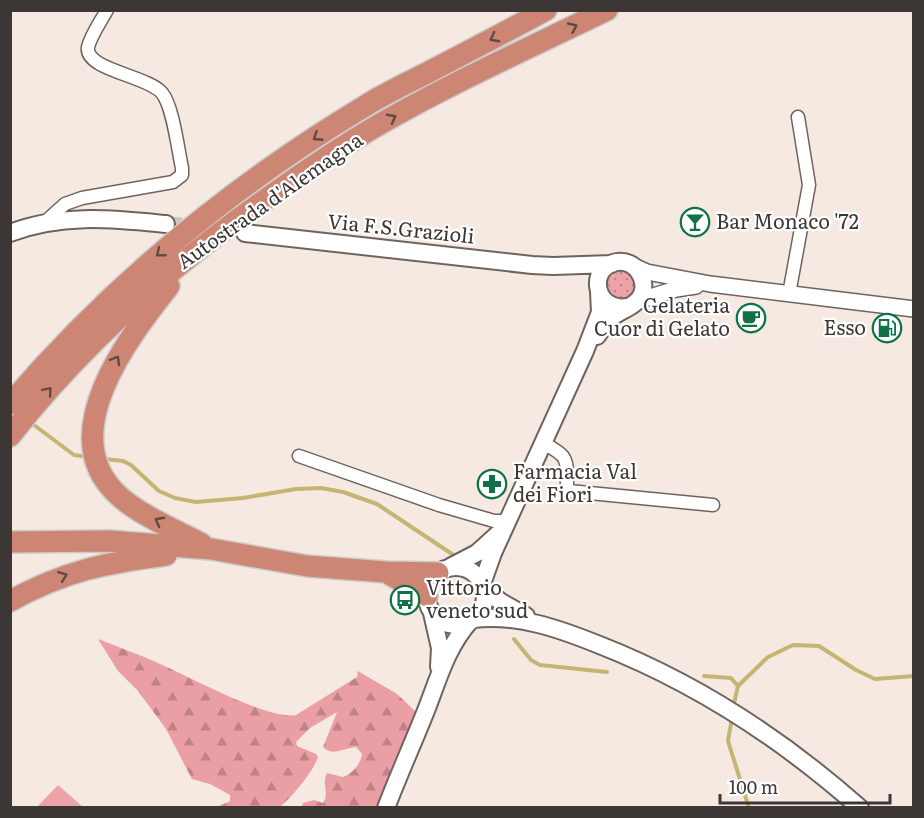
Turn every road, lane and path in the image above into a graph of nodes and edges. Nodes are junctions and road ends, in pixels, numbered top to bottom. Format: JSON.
{"nodes":[{"id":1,"x":107,"y":10,"type":"edge"},
{"id":2,"x":546,"y":10,"type":"edge"},
{"id":3,"x":607,"y":10,"type":"edge"},
{"id":4,"x":798,"y":117,"type":"dead end"},
{"id":5,"x":44,"y":223,"type":"junction"},
{"id":6,"x":166,"y":224,"type":"tunnel mouth"},
{"id":7,"x":220,"y":231,"type":"junction"},
{"id":8,"x":10,"y":232,"type":"edge"},
{"id":9,"x":245,"y":233,"type":"tunnel mouth"},
{"id":10,"x":612,"y":264,"type":"junction"},
{"id":11,"x":631,"y":265,"type":"junction"},
{"id":12,"x":553,"y":266,"type":"junction"},
{"id":13,"x":710,"y":284,"type":"junction"},
{"id":14,"x":598,"y":290,"type":"junction"},
{"id":15,"x":789,"y":294,"type":"junction"},
{"id":16,"x":632,"y":304,"type":"junction"},
{"id":17,"x":914,"y":309,"type":"edge"},
{"id":18,"x":585,"y":351,"type":"junction"},
{"id":19,"x":10,"y":404,"type":"edge"},
{"id":20,"x":10,"y":436,"type":"edge"},
{"id":21,"x":543,"y":443,"type":"junction"},
{"id":22,"x":299,"y":456,"type":"dead end"},
{"id":23,"x":713,"y":505,"type":"dead end"},
{"id":24,"x":508,"y":521,"type":"junction"},
{"id":25,"x":10,"y":542,"type":"edge"},
{"id":26,"x":211,"y":549,"type":"junction"},
{"id":27,"x":442,"y":571,"type":"junction"},
{"id":28,"x":386,"y":572,"type":"junction"},
{"id":29,"x":483,"y":586,"type":"junction"},
{"id":30,"x":10,"y":601,"type":"edge"},
{"id":31,"x":429,"y":604,"type":"junction"},
{"id":32,"x":472,"y":620,"type":"junction"},
{"id":33,"x":537,"y":623,"type":"junction"},
{"id":34,"x":439,"y":674,"type":"junction"},
{"id":35,"x":386,"y":807,"type":"edge"},
{"id":36,"x":860,"y":807,"type":"edge"}],
"edges":[{"from":1,"to":5,"type":"street"},
{"from":2,"to":19,"type":"highway","name":"Autostrada d'Alemagna","one_way":true},
{"from":7,"to":3,"type":"highway","name":"Autostrada d'Alemagna","one_way":true},
{"from":4,"to":15,"type":"street"},
{"from":5,"to":6,"type":"main road"},
{"from":5,"to":8,"type":"main road"},
{"from":20,"to":7,"type":"highway","name":"Autostrada d'Alemagna","one_way":true},
{"from":26,"to":7,"type":"highway","one_way":true},
{"from":9,"to":12,"type":"main road","name":"Via F.S.Grazioli"},
{"from":10,"to":11,"type":"main road"},
{"from":10,"to":12,"type":"main road","name":"Via F.S.Grazioli"},
{"from":10,"to":14,"type":"main road"},
{"from":11,"to":13,"type":"street"},
{"from":11,"to":16,"type":"main road"},
{"from":12,"to":14,"type":"main road","name":"Via F.S.Grazioli"},
{"from":13,"to":15,"type":"street"},
{"from":13,"to":16,"type":"street"},
{"from":14,"to":16,"type":"main road"},
{"from":14,"to":18,"type":"main road"},
{"from":15,"to":17,"type":"street"},
{"from":16,"to":18,"type":"main road"},
{"from":18,"to":21,"type":"main road"},
{"from":21,"to":23,"type":"street"},
{"from":21,"to":24,"type":"main road"},
{"from":22,"to":24,"type":"street"},
{"from":24,"to":27,"type":"main road"},
{"from":24,"to":29,"type":"main road"},
{"from":25,"to":26,"type":"highway"},
{"from":26,"to":28,"type":"highway"},
{"from":30,"to":26,"type":"highway","one_way":true},
{"from":27,"to":28,"type":"highway"},
{"from":27,"to":29,"type":"main road"},
{"from":27,"to":31,"type":"main road"},
{"from":28,"to":31,"type":"highway"},
{"from":29,"to":32,"type":"main road"},
{"from":29,"to":33,"type":"main road"},
{"from":31,"to":32,"type":"main road"},
{"from":31,"to":34,"type":"main road"},
{"from":32,"to":33,"type":"main road"},
{"from":32,"to":34,"type":"main road"},
{"from":33,"to":36,"type":"main road"},
{"from":34,"to":35,"type":"main road"}]}
